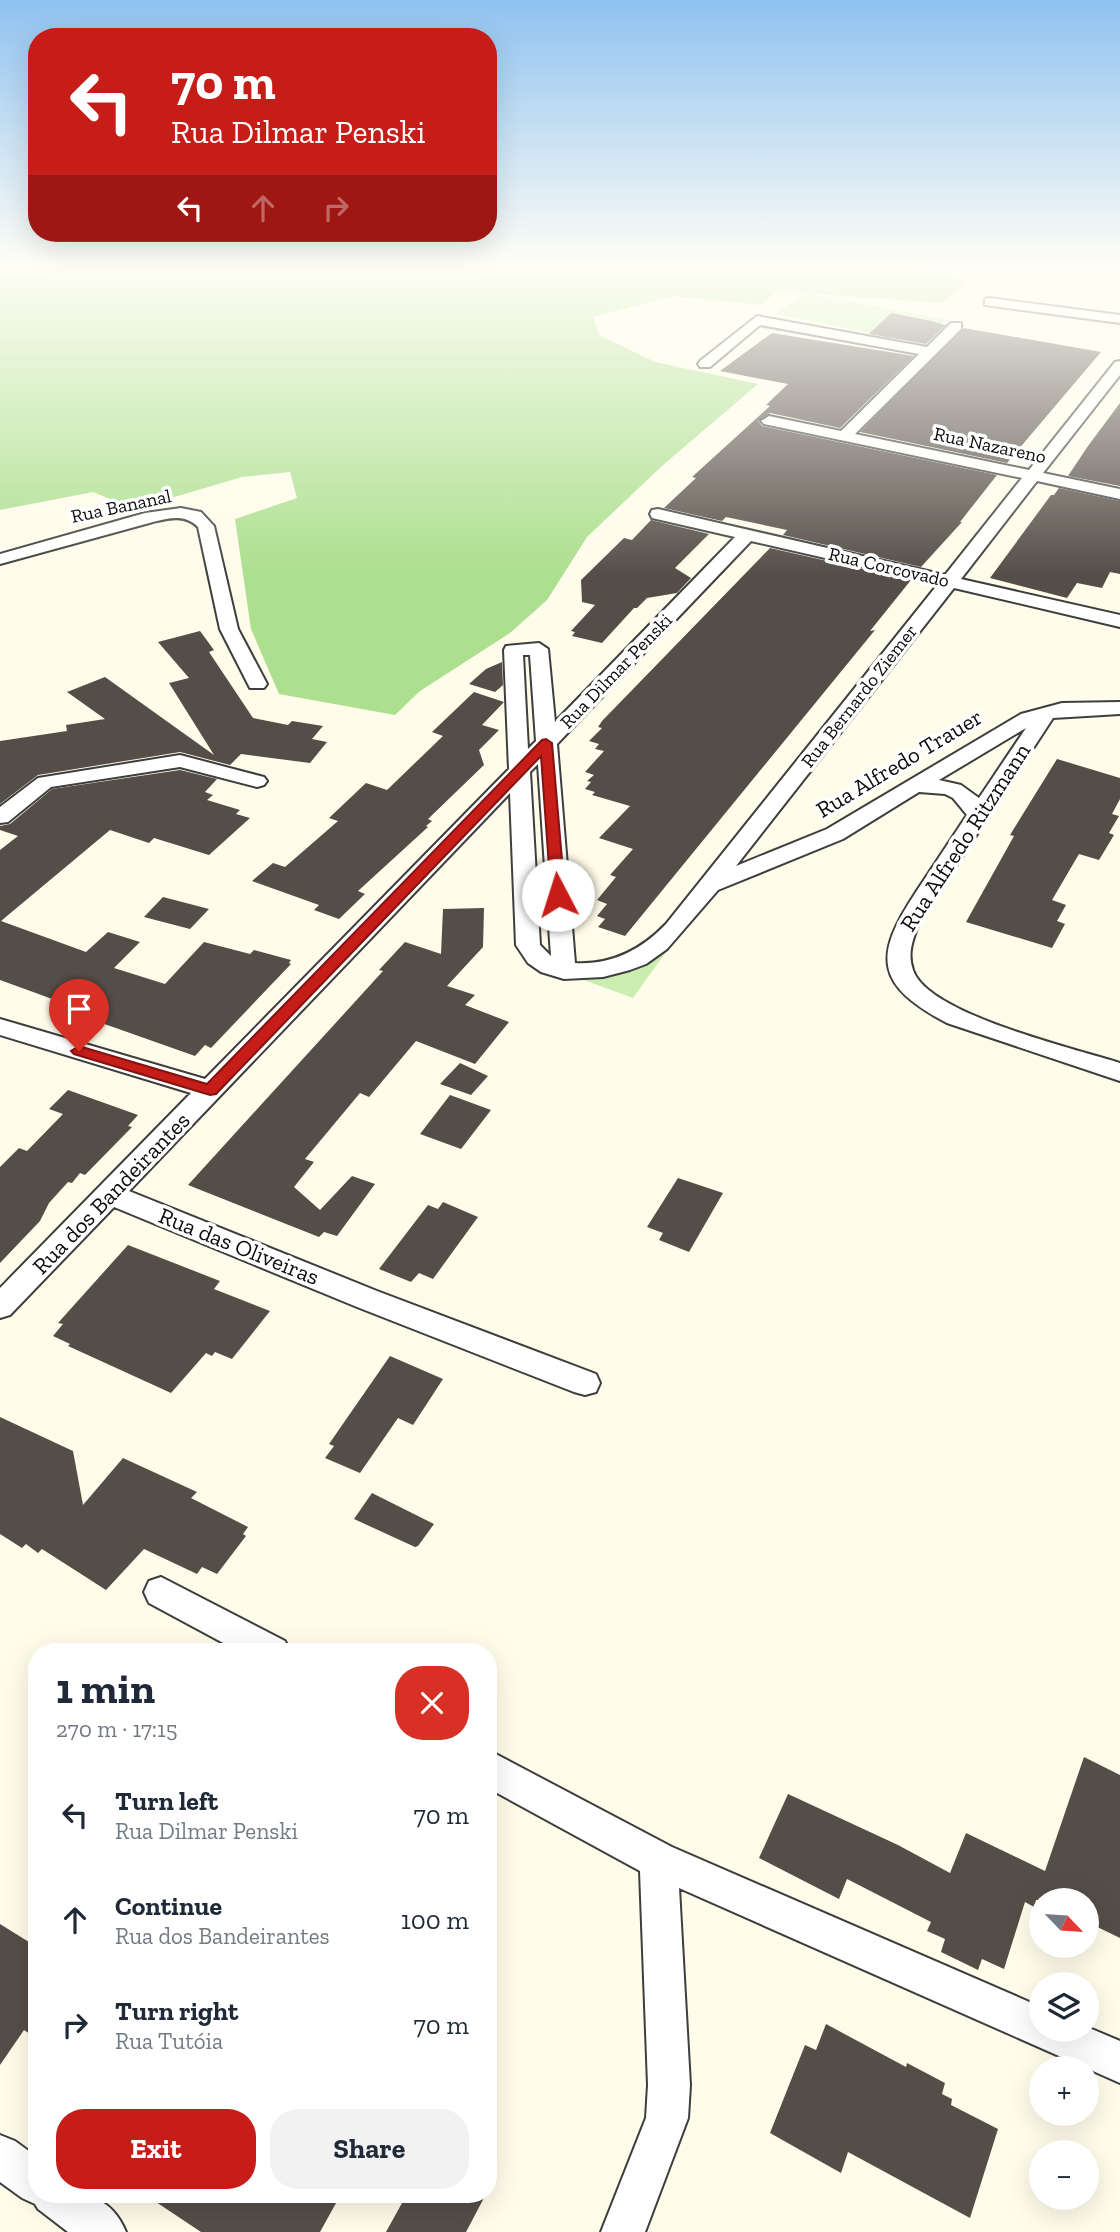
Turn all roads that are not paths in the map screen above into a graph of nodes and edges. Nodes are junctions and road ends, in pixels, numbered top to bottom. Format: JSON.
{"nodes":[{"id":1,"x":915,"y":367,"type":"edge"},
{"id":2,"x":1118,"y":367,"type":"edge"},
{"id":3,"x":769,"y":421,"type":"dead end"},
{"id":4,"x":845,"y":436,"type":"junction"},
{"id":5,"x":1033,"y":476,"type":"junction"},
{"id":6,"x":1120,"y":494,"type":"edge"},
{"id":7,"x":659,"y":514,"type":"dead end"},
{"id":8,"x":747,"y":535,"type":"junction"},
{"id":9,"x":0,"y":559,"type":"edge"},
{"id":10,"x":950,"y":581,"type":"junction"},
{"id":11,"x":1120,"y":621,"type":"edge"},
{"id":12,"x":257,"y":684,"type":"dead end"},
{"id":13,"x":1120,"y":708,"type":"edge"},
{"id":14,"x":1047,"y":712,"type":"junction"},
{"id":15,"x":546,"y":743,"type":"junction"},
{"id":16,"x":958,"y":759,"type":"junction"},
{"id":17,"x":519,"y":771,"type":"junction"},
{"id":18,"x":1002,"y":779,"type":"junction"},
{"id":19,"x":257,"y":781,"type":"dead end"},
{"id":20,"x":916,"y":786,"type":"junction"},
{"id":21,"x":978,"y":815,"type":"junction"},
{"id":22,"x":0,"y":817,"type":"edge"},
{"id":23,"x":709,"y":886,"type":"junction"},
{"id":24,"x":367,"y":928,"type":"joint"},
{"id":25,"x":564,"y":971,"type":"junction"},
{"id":26,"x":0,"y":1027,"type":"edge"},
{"id":27,"x":1120,"y":1072,"type":"edge"},
{"id":28,"x":210,"y":1090,"type":"junction"},
{"id":29,"x":110,"y":1194,"type":"junction"},
{"id":30,"x":367,"y":1299,"type":"joint"},
{"id":31,"x":0,"y":1307,"type":"edge"},
{"id":32,"x":585,"y":1382,"type":"dead end"},
{"id":33,"x":161,"y":1592,"type":"dead end"},
{"id":34,"x":256,"y":1643,"type":"edge"},
{"id":35,"x":497,"y":1773,"type":"edge"},
{"id":36,"x":659,"y":1860,"type":"junction"},
{"id":37,"x":1029,"y":2022,"type":"edge"},
{"id":38,"x":1075,"y":2042,"type":"edge"},
{"id":39,"x":1114,"y":2059,"type":"edge"},
{"id":40,"x":0,"y":2156,"type":"edge"},
{"id":41,"x":28,"y":2176,"type":"edge"},
{"id":42,"x":65,"y":2203,"type":"edge"},
{"id":43,"x":104,"y":2232,"type":"edge"},
{"id":44,"x":623,"y":2232,"type":"edge"}],
"edges":[{"from":1,"to":4,"type":"street"},
{"from":2,"to":5,"type":"street","name":"Rua Bernardo Ziemer"},
{"from":3,"to":4,"type":"street","name":"Rua Nazareno"},
{"from":4,"to":5,"type":"street","name":"Rua Nazareno"},
{"from":5,"to":6,"type":"street","name":"Rua Nazareno"},
{"from":5,"to":10,"type":"street","name":"Rua Bernardo Ziemer"},
{"from":7,"to":8,"type":"street","name":"Rua Corcovado"},
{"from":8,"to":10,"type":"street","name":"Rua Corcovado"},
{"from":8,"to":15,"type":"street","name":"Rua Dilmar Penski"},
{"from":9,"to":12,"type":"street","name":"Rua Bananal"},
{"from":10,"to":11,"type":"street","name":"Rua Corcovado"},
{"from":10,"to":23,"type":"street","name":"Rua Bernardo Ziemer"},
{"from":13,"to":14,"type":"street","name":"Rua Alfredo Trauer"},
{"from":14,"to":16,"type":"street","name":"Rua Alfredo Trauer"},
{"from":14,"to":18,"type":"street","name":"Rua Alfredo Ritzmann"},
{"from":15,"to":17,"type":"street","name":"Rua Dilmar Penski"},
{"from":15,"to":17,"type":"street"},
{"from":15,"to":25,"type":"street"},
{"from":16,"to":18,"type":"street"},
{"from":16,"to":20,"type":"street","name":"Rua Alfredo Trauer"},
{"from":17,"to":24,"type":"street","name":"Rua Dilmar Penski"},
{"from":17,"to":25,"type":"street"},
{"from":18,"to":21,"type":"street","name":"Rua Alfredo Ritzmann"},
{"from":19,"to":22,"type":"street"},
{"from":20,"to":21,"type":"street"},
{"from":20,"to":23,"type":"street","name":"Rua Alfredo Trauer"},
{"from":21,"to":27,"type":"street","name":"Rua Alfredo Ritzmann"},
{"from":23,"to":25,"type":"street","name":"Rua Bernardo Ziemer"},
{"from":24,"to":28,"type":"street","name":"Rua dos Bandeirantes"},
{"from":26,"to":28,"type":"street"},
{"from":28,"to":29,"type":"street","name":"Rua dos Bandeirantes"},
{"from":29,"to":30,"type":"street","name":"Rua das Oliveiras"},
{"from":29,"to":31,"type":"street","name":"Rua dos Bandeirantes"},
{"from":30,"to":32,"type":"street"},
{"from":33,"to":34,"type":"street"},
{"from":35,"to":36,"type":"street"},
{"from":36,"to":37,"type":"street"},
{"from":36,"to":44,"type":"street"},
{"from":38,"to":39,"type":"street"},
{"from":40,"to":41,"type":"street"},
{"from":42,"to":43,"type":"street"}]}
